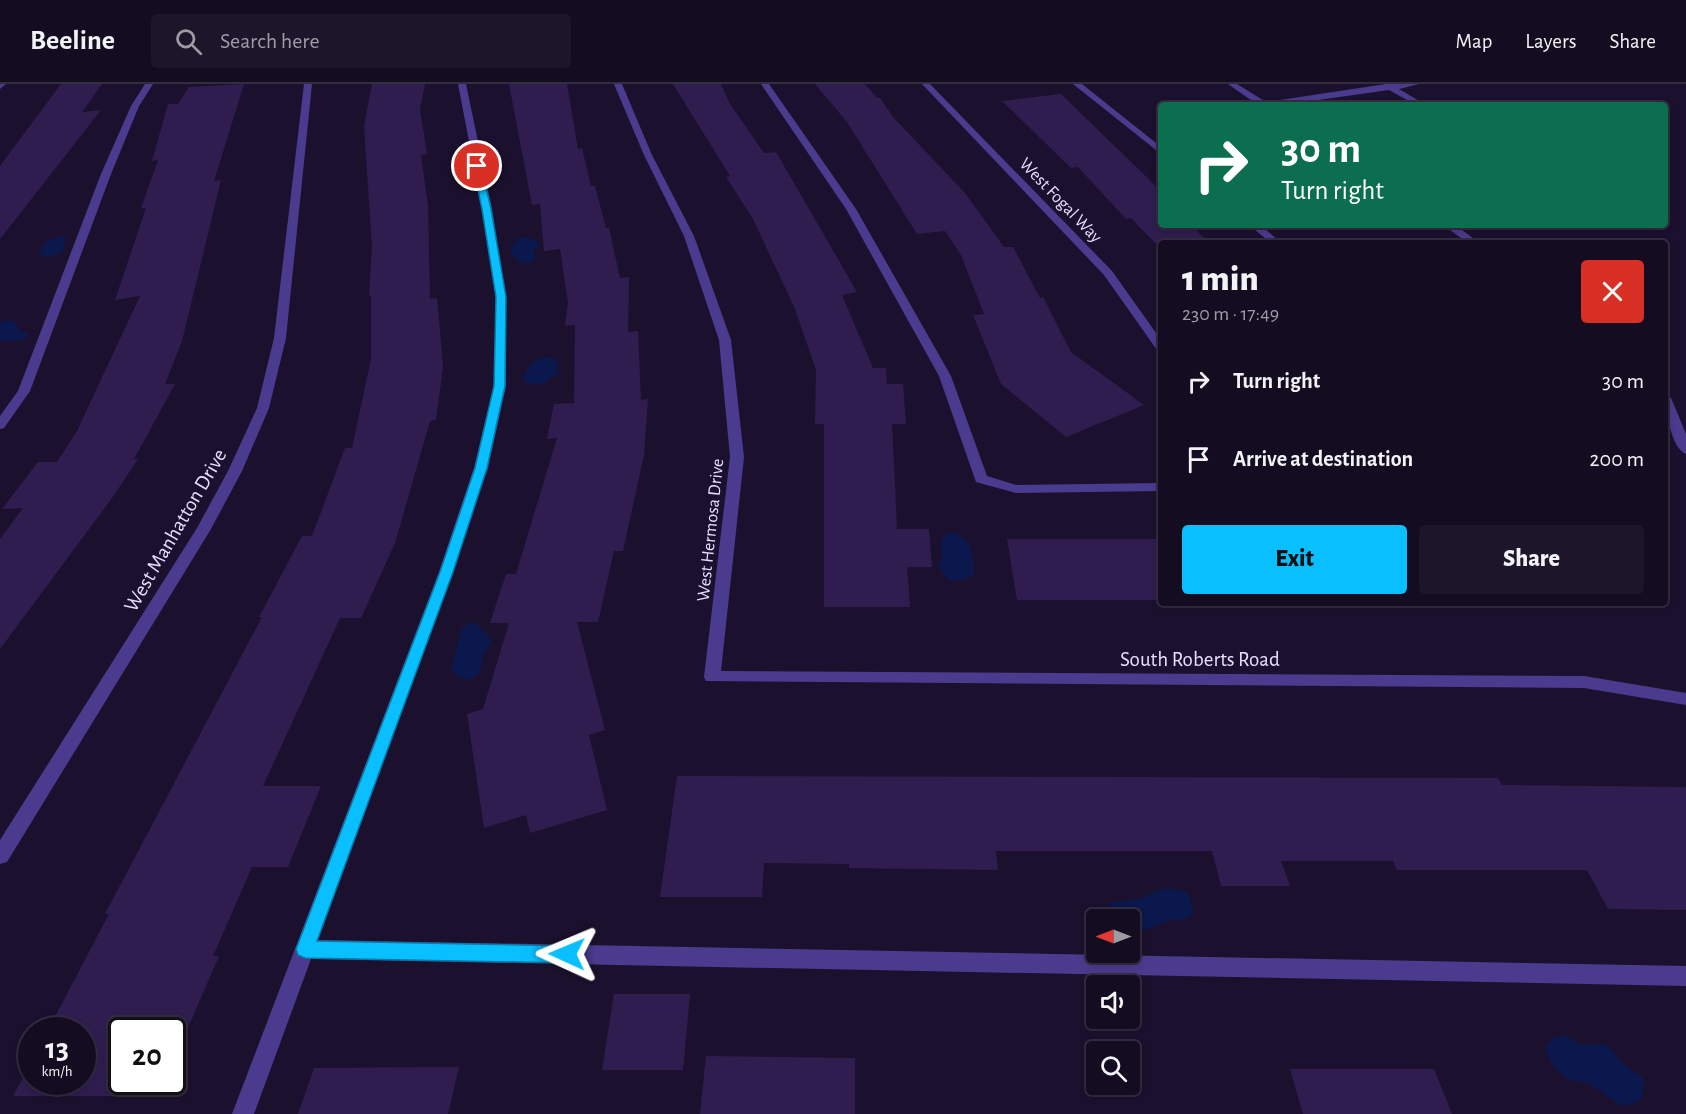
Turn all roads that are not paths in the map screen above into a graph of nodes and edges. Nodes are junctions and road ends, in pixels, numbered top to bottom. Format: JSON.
{"nodes":[{"id":1,"x":149,"y":84,"type":"edge"},
{"id":2,"x":308,"y":84,"type":"edge"},
{"id":3,"x":462,"y":84,"type":"edge"},
{"id":4,"x":618,"y":84,"type":"edge"},
{"id":5,"x":765,"y":84,"type":"edge"},
{"id":6,"x":926,"y":84,"type":"edge"},
{"id":7,"x":1077,"y":84,"type":"edge"},
{"id":8,"x":1232,"y":84,"type":"edge"},
{"id":9,"x":1415,"y":84,"type":"edge"},
{"id":10,"x":1387,"y":86,"type":"edge"},
{"id":11,"x":1260,"y":102,"type":"edge"},
{"id":12,"x":1284,"y":102,"type":"edge"},
{"id":13,"x":1416,"y":102,"type":"edge"},
{"id":14,"x":1158,"y":149,"type":"edge"},
{"id":15,"x":1258,"y":228,"type":"edge"},
{"id":16,"x":1452,"y":228,"type":"edge"},
{"id":17,"x":1273,"y":240,"type":"edge"},
{"id":18,"x":1470,"y":240,"type":"edge"},
{"id":19,"x":1158,"y":344,"type":"edge"},
{"id":20,"x":1668,"y":405,"type":"edge"},
{"id":21,"x":0,"y":425,"type":"edge"},
{"id":22,"x":1686,"y":450,"type":"edge"},
{"id":23,"x":1158,"y":487,"type":"edge"},
{"id":24,"x":712,"y":677,"type":"joint"},
{"id":25,"x":1686,"y":699,"type":"edge"},
{"id":26,"x":0,"y":856,"type":"edge"},
{"id":27,"x":305,"y":949,"type":"junction"},
{"id":28,"x":1686,"y":976,"type":"edge"},
{"id":29,"x":243,"y":1114,"type":"edge"}],
"edges":[{"from":1,"to":21,"type":"street"},
{"from":2,"to":26,"type":"street","name":"West Manhatton Drive"},
{"from":3,"to":27,"type":"street"},
{"from":4,"to":24,"type":"street","name":"West Hermosa Drive"},
{"from":5,"to":23,"type":"street"},
{"from":6,"to":19,"type":"street","name":"West Fogal Way"},
{"from":7,"to":14,"type":"street"},
{"from":8,"to":11,"type":"street"},
{"from":9,"to":10,"type":"street"},
{"from":10,"to":12,"type":"street"},
{"from":10,"to":13,"type":"street"},
{"from":15,"to":17,"type":"street"},
{"from":16,"to":18,"type":"street"},
{"from":20,"to":22,"type":"street"},
{"from":24,"to":25,"type":"street","name":"South Roberts Road"},
{"from":27,"to":28,"type":"street"},
{"from":27,"to":29,"type":"street"}]}
